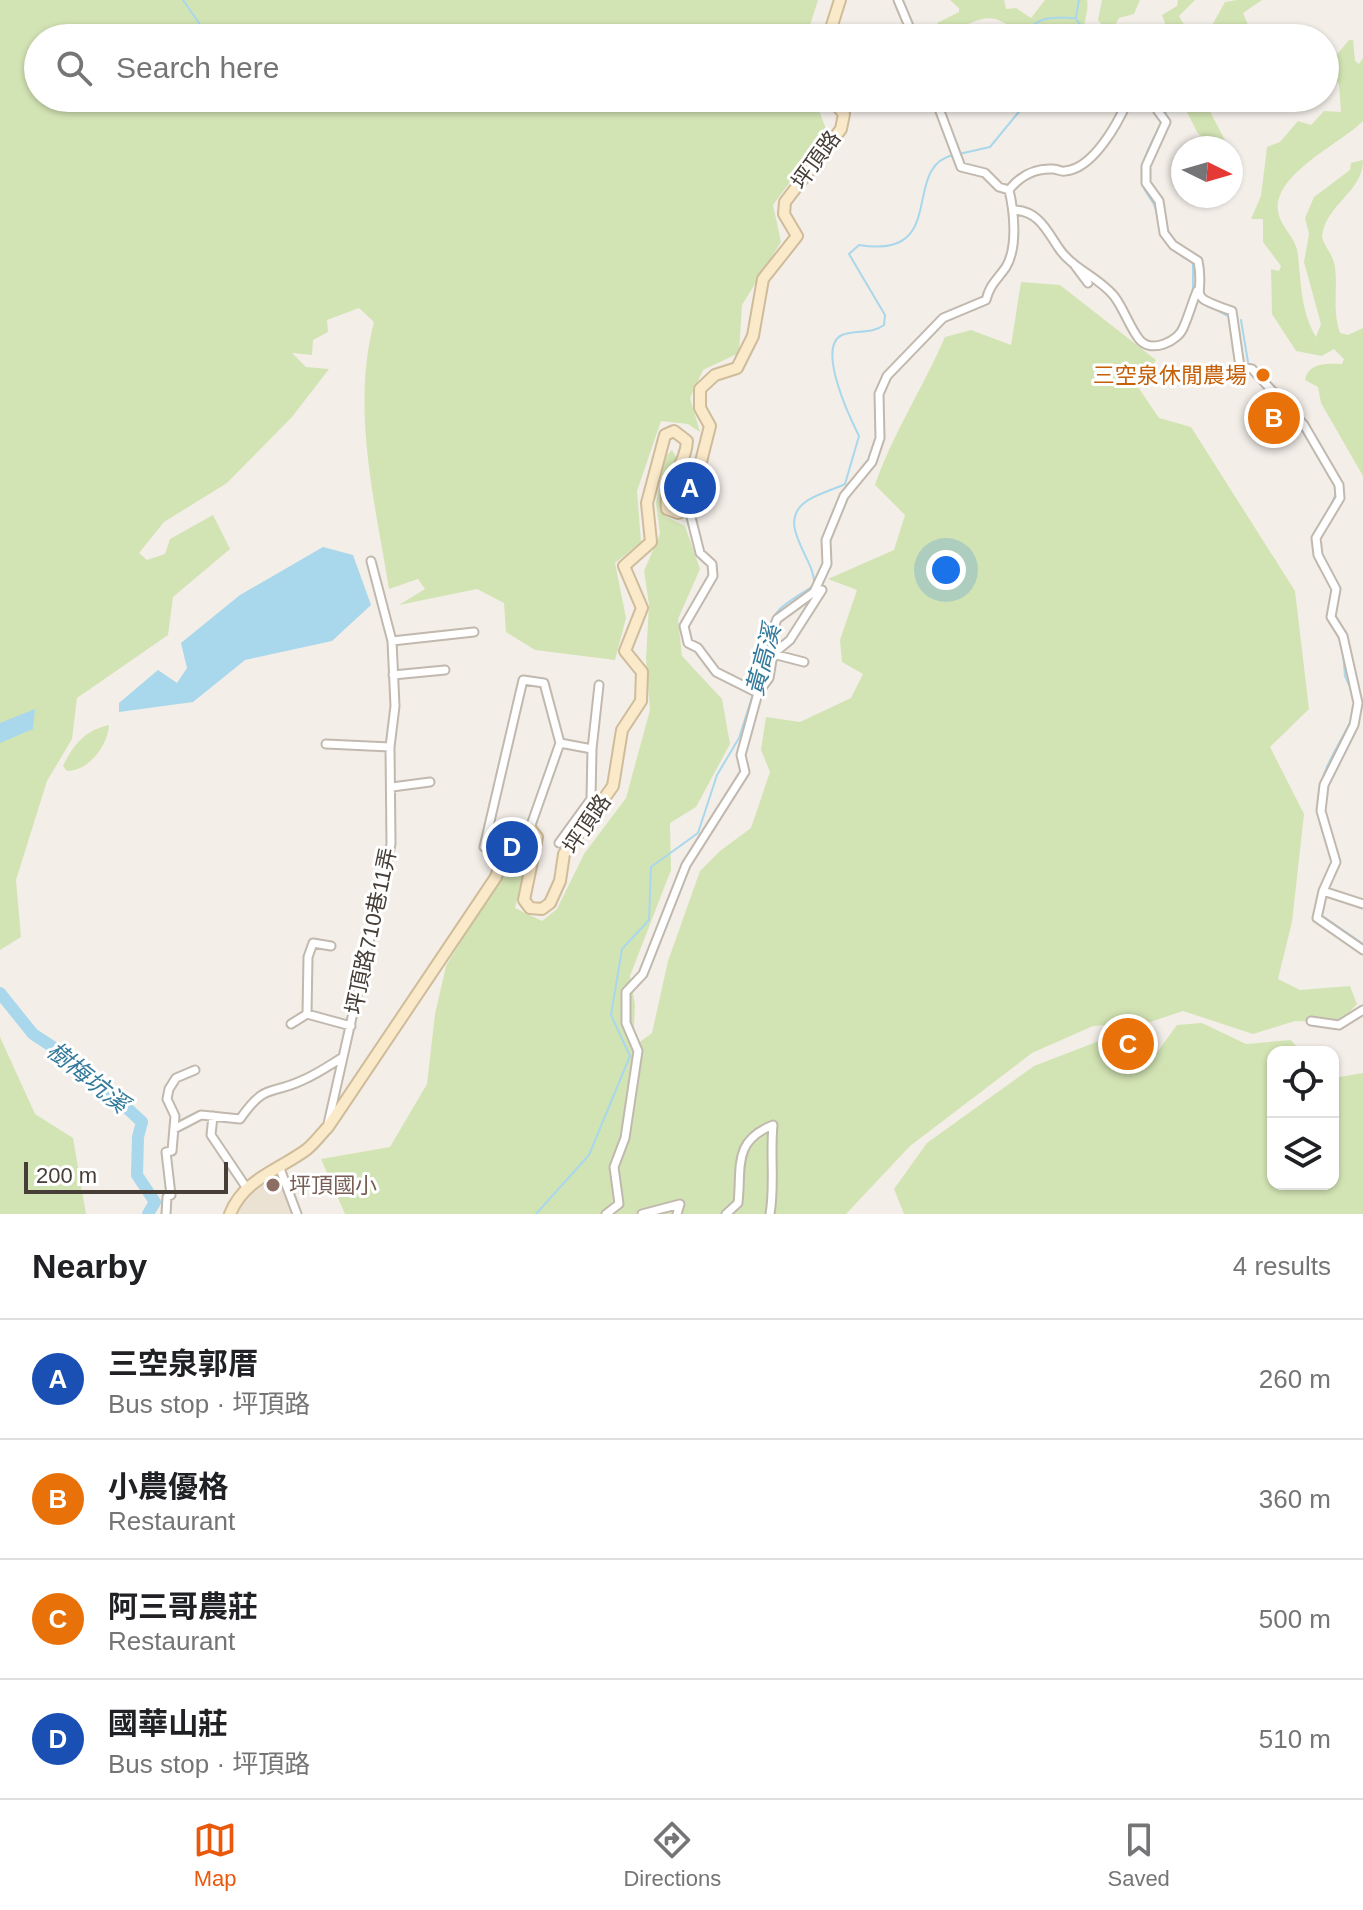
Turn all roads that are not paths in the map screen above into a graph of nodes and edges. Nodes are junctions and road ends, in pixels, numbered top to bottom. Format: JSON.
{"nodes":[{"id":1,"x":840,"y":0,"type":"edge"},
{"id":2,"x":898,"y":0,"type":"edge"},
{"id":3,"x":832,"y":24,"type":"edge"},
{"id":4,"x":908,"y":24,"type":"edge"},
{"id":5,"x":842,"y":112,"type":"edge"},
{"id":6,"x":940,"y":112,"type":"edge"},
{"id":7,"x":1123,"y":112,"type":"edge"},
{"id":8,"x":1159,"y":112,"type":"edge"},
{"id":9,"x":1009,"y":190,"type":"junction"},
{"id":10,"x":1014,"y":210,"type":"junction"},
{"id":11,"x":1070,"y":258,"type":"junction"},
{"id":12,"x":1088,"y":283,"type":"dead end"},
{"id":13,"x":1197,"y":291,"type":"junction"},
{"id":14,"x":689,"y":509,"type":"junction"},
{"id":15,"x":371,"y":561,"type":"dead end"},
{"id":16,"x":822,"y":590,"type":"dead end"},
{"id":17,"x":474,"y":632,"type":"dead end"},
{"id":18,"x":392,"y":641,"type":"junction"},
{"id":19,"x":773,"y":654,"type":"junction"},
{"id":20,"x":804,"y":662,"type":"dead end"},
{"id":21,"x":445,"y":670,"type":"dead end"},
{"id":22,"x":393,"y":675,"type":"junction"},
{"id":23,"x":599,"y":685,"type":"dead end"},
{"id":24,"x":758,"y":693,"type":"junction"},
{"id":25,"x":560,"y":743,"type":"junction"},
{"id":26,"x":326,"y":744,"type":"dead end"},
{"id":27,"x":390,"y":747,"type":"junction"},
{"id":28,"x":592,"y":749,"type":"junction"},
{"id":29,"x":430,"y":782,"type":"dead end"},
{"id":30,"x":392,"y":787,"type":"junction"},
{"id":31,"x":530,"y":828,"type":"junction"},
{"id":32,"x":559,"y":843,"type":"dead end"},
{"id":33,"x":484,"y":847,"type":"dead end"},
{"id":34,"x":1323,"y":891,"type":"junction"},
{"id":35,"x":1363,"y":904,"type":"edge"},
{"id":36,"x":331,"y":946,"type":"dead end"},
{"id":37,"x":1363,"y":950,"type":"edge"},
{"id":38,"x":1363,"y":1010,"type":"edge"},
{"id":39,"x":307,"y":1014,"type":"junction"},
{"id":40,"x":1311,"y":1021,"type":"dead end"},
{"id":41,"x":291,"y":1024,"type":"dead end"},
{"id":42,"x":351,"y":1026,"type":"junction"},
{"id":43,"x":343,"y":1057,"type":"junction"},
{"id":44,"x":195,"y":1070,"type":"dead end"},
{"id":45,"x":333,"y":1098,"type":"junction"},
{"id":46,"x":341,"y":1108,"type":"junction"},
{"id":47,"x":213,"y":1116,"type":"junction"},
{"id":48,"x":328,"y":1127,"type":"junction"},
{"id":49,"x":174,"y":1129,"type":"junction"},
{"id":50,"x":279,"y":1166,"type":"junction"},
{"id":51,"x":246,"y":1187,"type":"junction"},
{"id":52,"x":166,"y":1214,"type":"edge"},
{"id":53,"x":230,"y":1214,"type":"edge"},
{"id":54,"x":297,"y":1214,"type":"edge"},
{"id":55,"x":606,"y":1214,"type":"edge"},
{"id":56,"x":642,"y":1214,"type":"edge"},
{"id":57,"x":677,"y":1214,"type":"edge"},
{"id":58,"x":726,"y":1214,"type":"edge"},
{"id":59,"x":770,"y":1214,"type":"edge"}],
"edges":[{"from":1,"to":3,"type":"street"},
{"from":2,"to":4,"type":"street"},
{"from":5,"to":14,"type":"street","name":"坪頂路"},
{"from":6,"to":9,"type":"street"},
{"from":7,"to":9,"type":"street"},
{"from":8,"to":13,"type":"street"},
{"from":9,"to":10,"type":"street"},
{"from":10,"to":11,"type":"street"},
{"from":10,"to":19,"type":"street"},
{"from":11,"to":12,"type":"street"},
{"from":11,"to":13,"type":"street"},
{"from":13,"to":34,"type":"street"},
{"from":14,"to":24,"type":"street"},
{"from":14,"to":31,"type":"street","name":"坪頂路"},
{"from":15,"to":18,"type":"street","name":"坪頂路710巷11弄"},
{"from":16,"to":19,"type":"street"},
{"from":17,"to":18,"type":"street"},
{"from":18,"to":22,"type":"street","name":"坪頂路710巷11弄"},
{"from":19,"to":20,"type":"street"},
{"from":19,"to":24,"type":"street"},
{"from":21,"to":22,"type":"street"},
{"from":22,"to":27,"type":"street","name":"坪頂路710巷11弄"},
{"from":23,"to":28,"type":"street"},
{"from":24,"to":55,"type":"street"},
{"from":25,"to":28,"type":"street"},
{"from":25,"to":31,"type":"street"},
{"from":25,"to":33,"type":"street"},
{"from":26,"to":27,"type":"street"},
{"from":27,"to":30,"type":"street","name":"坪頂路710巷11弄"},
{"from":28,"to":32,"type":"street"},
{"from":29,"to":30,"type":"street"},
{"from":30,"to":42,"type":"street","name":"坪頂路710巷11弄"},
{"from":31,"to":46,"type":"street","name":"坪頂路"},
{"from":34,"to":35,"type":"street"},
{"from":34,"to":37,"type":"street"},
{"from":36,"to":39,"type":"street","name":"坪頂路710巷11弄"},
{"from":38,"to":40,"type":"street"},
{"from":39,"to":41,"type":"street"},
{"from":39,"to":42,"type":"street","name":"坪頂路710巷11弄"},
{"from":42,"to":43,"type":"street","name":"坪頂路710巷11弄"},
{"from":43,"to":45,"type":"street","name":"坪頂路710巷11弄"},
{"from":43,"to":47,"type":"street"},
{"from":44,"to":49,"type":"street"},
{"from":45,"to":46,"type":"street"},
{"from":45,"to":48,"type":"street","name":"坪頂路710巷11弄"},
{"from":46,"to":48,"type":"street","name":"坪頂路"},
{"from":47,"to":49,"type":"street"},
{"from":47,"to":51,"type":"street"},
{"from":48,"to":50,"type":"street","name":"坪頂路"},
{"from":49,"to":52,"type":"street"},
{"from":50,"to":51,"type":"street","name":"坪頂路"},
{"from":50,"to":54,"type":"street"},
{"from":51,"to":53,"type":"street","name":"坪頂路"},
{"from":56,"to":57,"type":"street"},
{"from":58,"to":59,"type":"street"}]}
